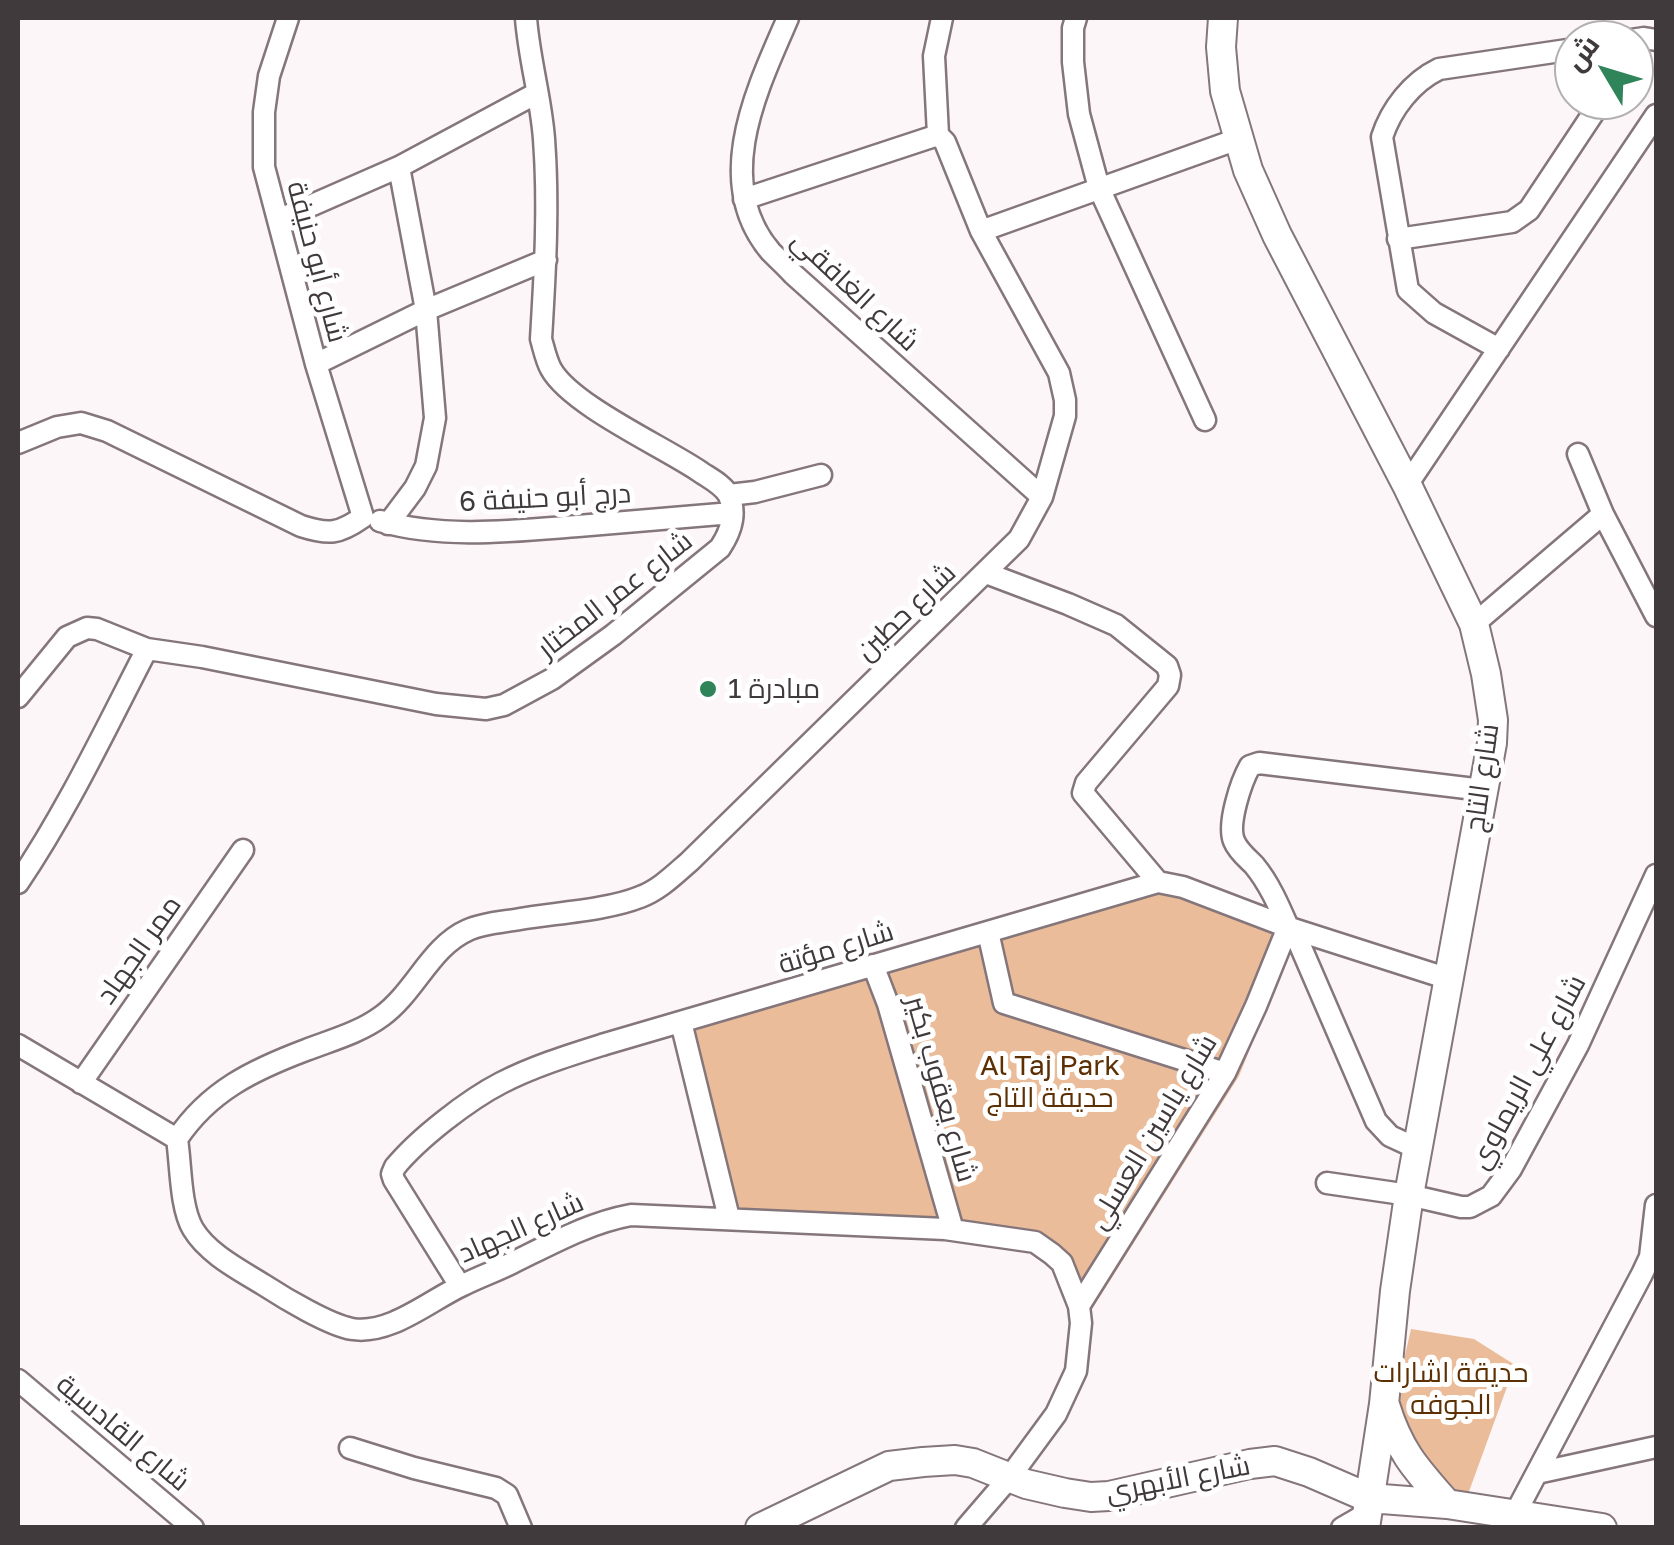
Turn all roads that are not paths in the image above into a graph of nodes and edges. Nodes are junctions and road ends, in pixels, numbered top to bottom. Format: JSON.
{"nodes":[{"id":1,"x":288,"y":18,"type":"edge"},
{"id":2,"x":526,"y":18,"type":"edge"},
{"id":3,"x":788,"y":18,"type":"edge"},
{"id":4,"x":942,"y":18,"type":"edge"},
{"id":5,"x":1076,"y":18,"type":"edge"},
{"id":6,"x":1223,"y":18,"type":"edge"},
{"id":7,"x":1554,"y":51,"type":"edge"},
{"id":8,"x":536,"y":93,"type":"junction"},
{"id":9,"x":1656,"y":114,"type":"edge"},
{"id":10,"x":1589,"y":120,"type":"edge"},
{"id":11,"x":938,"y":135,"type":"junction"},
{"id":12,"x":1238,"y":139,"type":"junction"},
{"id":13,"x":399,"y":166,"type":"junction"},
{"id":14,"x":1099,"y":188,"type":"junction"},
{"id":15,"x":744,"y":199,"type":"junction"},
{"id":16,"x":278,"y":220,"type":"junction"},
{"id":17,"x":981,"y":231,"type":"junction"},
{"id":18,"x":1398,"y":239,"type":"junction"},
{"id":19,"x":546,"y":260,"type":"junction"},
{"id":20,"x":426,"y":310,"type":"junction"},
{"id":21,"x":1498,"y":349,"type":"junction"},
{"id":22,"x":316,"y":364,"type":"junction"},
{"id":23,"x":1205,"y":420,"type":"dead end"},
{"id":24,"x":18,"y":443,"type":"edge"},
{"id":25,"x":1578,"y":454,"type":"dead end"},
{"id":26,"x":821,"y":475,"type":"dead end"},
{"id":27,"x":1407,"y":485,"type":"junction"},
{"id":28,"x":1042,"y":497,"type":"junction"},
{"id":29,"x":730,"y":504,"type":"junction"},
{"id":30,"x":1603,"y":514,"type":"junction"},
{"id":31,"x":363,"y":517,"type":"junction"},
{"id":32,"x":388,"y":524,"type":"junction"},
{"id":33,"x":986,"y":573,"type":"junction"},
{"id":34,"x":1656,"y":616,"type":"edge"},
{"id":35,"x":1474,"y":624,"type":"junction"},
{"id":36,"x":146,"y":649,"type":"junction"},
{"id":37,"x":18,"y":697,"type":"edge"},
{"id":38,"x":1483,"y":790,"type":"junction"},
{"id":39,"x":243,"y":850,"type":"dead end"},
{"id":40,"x":1656,"y":874,"type":"edge"},
{"id":41,"x":1158,"y":882,"type":"junction"},
{"id":42,"x":18,"y":883,"type":"edge"},
{"id":43,"x":1290,"y":928,"type":"junction"},
{"id":44,"x":988,"y":932,"type":"junction"},
{"id":45,"x":873,"y":965,"type":"junction"},
{"id":46,"x":1448,"y":979,"type":"junction"},
{"id":47,"x":682,"y":1022,"type":"junction"},
{"id":48,"x":18,"y":1045,"type":"edge"},
{"id":49,"x":1226,"y":1073,"type":"junction"},
{"id":50,"x":81,"y":1083,"type":"junction"},
{"id":51,"x":177,"y":1139,"type":"junction"},
{"id":52,"x":1416,"y":1148,"type":"junction"},
{"id":53,"x":1328,"y":1182,"type":"dead end"},
{"id":54,"x":1408,"y":1194,"type":"junction"},
{"id":55,"x":1656,"y":1205,"type":"edge"},
{"id":56,"x":729,"y":1218,"type":"junction"},
{"id":57,"x":954,"y":1230,"type":"junction"},
{"id":58,"x":460,"y":1286,"type":"junction"},
{"id":59,"x":1079,"y":1306,"type":"junction"},
{"id":60,"x":18,"y":1380,"type":"edge"},
{"id":61,"x":1384,"y":1404,"type":"junction"},
{"id":62,"x":1656,"y":1447,"type":"edge"},
{"id":63,"x":350,"y":1448,"type":"dead end"},
{"id":64,"x":1537,"y":1473,"type":"junction"},
{"id":65,"x":1009,"y":1478,"type":"junction"},
{"id":66,"x":1447,"y":1504,"type":"junction"},
{"id":67,"x":1367,"y":1513,"type":"edge"},
{"id":68,"x":1515,"y":1514,"type":"junction"},
{"id":69,"x":193,"y":1528,"type":"edge"},
{"id":70,"x":521,"y":1528,"type":"edge"},
{"id":71,"x":760,"y":1528,"type":"edge"},
{"id":72,"x":966,"y":1528,"type":"edge"},
{"id":73,"x":1342,"y":1528,"type":"edge"},
{"id":74,"x":1602,"y":1528,"type":"edge"}],
"edges":[{"from":1,"to":16,"type":"street","name":"شارع أبو حنيفة"},
{"from":2,"to":8,"type":"street"},
{"from":3,"to":15,"type":"street","name":"شارع الغافقي"},
{"from":4,"to":11,"type":"street","name":"شارع حطين"},
{"from":5,"to":14,"type":"street"},
{"from":6,"to":12,"type":"street","name":"شارع التاج"},
{"from":7,"to":18,"type":"street"},
{"from":8,"to":13,"type":"street"},
{"from":8,"to":19,"type":"street"},
{"from":9,"to":21,"type":"street"},
{"from":10,"to":18,"type":"street"},
{"from":11,"to":15,"type":"street"},
{"from":11,"to":17,"type":"street","name":"شارع حطين"},
{"from":12,"to":14,"type":"street"},
{"from":12,"to":27,"type":"street","name":"شارع التاج"},
{"from":13,"to":16,"type":"street"},
{"from":13,"to":20,"type":"street"},
{"from":14,"to":17,"type":"street"},
{"from":14,"to":23,"type":"street"},
{"from":15,"to":28,"type":"street","name":"شارع الغافقي"},
{"from":16,"to":22,"type":"street","name":"شارع أبو حنيفة"},
{"from":17,"to":28,"type":"street","name":"شارع حطين"},
{"from":18,"to":21,"type":"street"},
{"from":19,"to":20,"type":"street"},
{"from":19,"to":29,"type":"street"},
{"from":20,"to":22,"type":"street"},
{"from":20,"to":32,"type":"street"},
{"from":21,"to":27,"type":"street"},
{"from":22,"to":31,"type":"street","name":"شارع أبو حنيفة"},
{"from":24,"to":31,"type":"street"},
{"from":25,"to":30,"type":"street"},
{"from":26,"to":29,"type":"street","name":"درج أبو حنيفة 6"},
{"from":27,"to":35,"type":"street","name":"شارع التاج"},
{"from":28,"to":33,"type":"street","name":"شارع حطين"},
{"from":29,"to":32,"type":"street","name":"درج أبو حنيفة 6"},
{"from":29,"to":36,"type":"street","name":"شارع عمر المختار"},
{"from":30,"to":34,"type":"street"},
{"from":30,"to":35,"type":"street"},
{"from":31,"to":32,"type":"street","name":"درج أبو حنيفة 6"},
{"from":33,"to":41,"type":"street"},
{"from":33,"to":51,"type":"street","name":"شارع حطين"},
{"from":35,"to":38,"type":"street","name":"شارع التاج"},
{"from":36,"to":37,"type":"street","name":"شارع عمر المختار"},
{"from":36,"to":42,"type":"street"},
{"from":38,"to":43,"type":"street"},
{"from":38,"to":46,"type":"street","name":"شارع التاج"},
{"from":39,"to":50,"type":"street","name":"ممر الجهاد"},
{"from":40,"to":54,"type":"street","name":"شارع علي الريماوي"},
{"from":41,"to":43,"type":"street"},
{"from":41,"to":44,"type":"street","name":"شارع مؤتة"},
{"from":43,"to":46,"type":"street"},
{"from":43,"to":49,"type":"street","name":"شارع ياسين العسلي"},
{"from":43,"to":52,"type":"street"},
{"from":44,"to":45,"type":"street","name":"شارع مؤتة"},
{"from":44,"to":49,"type":"street"},
{"from":45,"to":47,"type":"street","name":"شارع مؤتة"},
{"from":45,"to":57,"type":"street","name":"شارع يعقوب بكير"},
{"from":46,"to":52,"type":"street","name":"شارع التاج"},
{"from":47,"to":56,"type":"street"},
{"from":47,"to":58,"type":"street","name":"شارع مؤتة"},
{"from":48,"to":50,"type":"street"},
{"from":49,"to":59,"type":"street","name":"شارع ياسين العسلي"},
{"from":50,"to":51,"type":"street"},
{"from":51,"to":58,"type":"street","name":"شارع الجهاد"},
{"from":52,"to":54,"type":"street","name":"شارع التاج"},
{"from":53,"to":54,"type":"street","name":"شارع علي الريماوي"},
{"from":54,"to":61,"type":"street","name":"شارع التاج"},
{"from":55,"to":64,"type":"street"},
{"from":56,"to":57,"type":"street","name":"شارع الجهاد"},
{"from":56,"to":58,"type":"street","name":"شارع الجهاد"},
{"from":57,"to":59,"type":"street","name":"شارع الجهاد"},
{"from":59,"to":65,"type":"street","name":"شارع الجهاد"},
{"from":60,"to":69,"type":"street","name":"شارع القادسية"},
{"from":61,"to":66,"type":"street"},
{"from":61,"to":67,"type":"street","name":"شارع التاج"},
{"from":62,"to":64,"type":"street"},
{"from":63,"to":70,"type":"street"},
{"from":64,"to":68,"type":"street"},
{"from":65,"to":67,"type":"street","name":"شارع الأبهري"},
{"from":65,"to":71,"type":"street","name":"شارع الأبهري"},
{"from":65,"to":72,"type":"street","name":"شارع الجهاد"},
{"from":66,"to":67,"type":"street","name":"شارع الأبهري"},
{"from":66,"to":68,"type":"street","name":"شارع الأبهري"},
{"from":67,"to":73,"type":"street"},
{"from":68,"to":74,"type":"street","name":"شارع الأبهري"}]}
